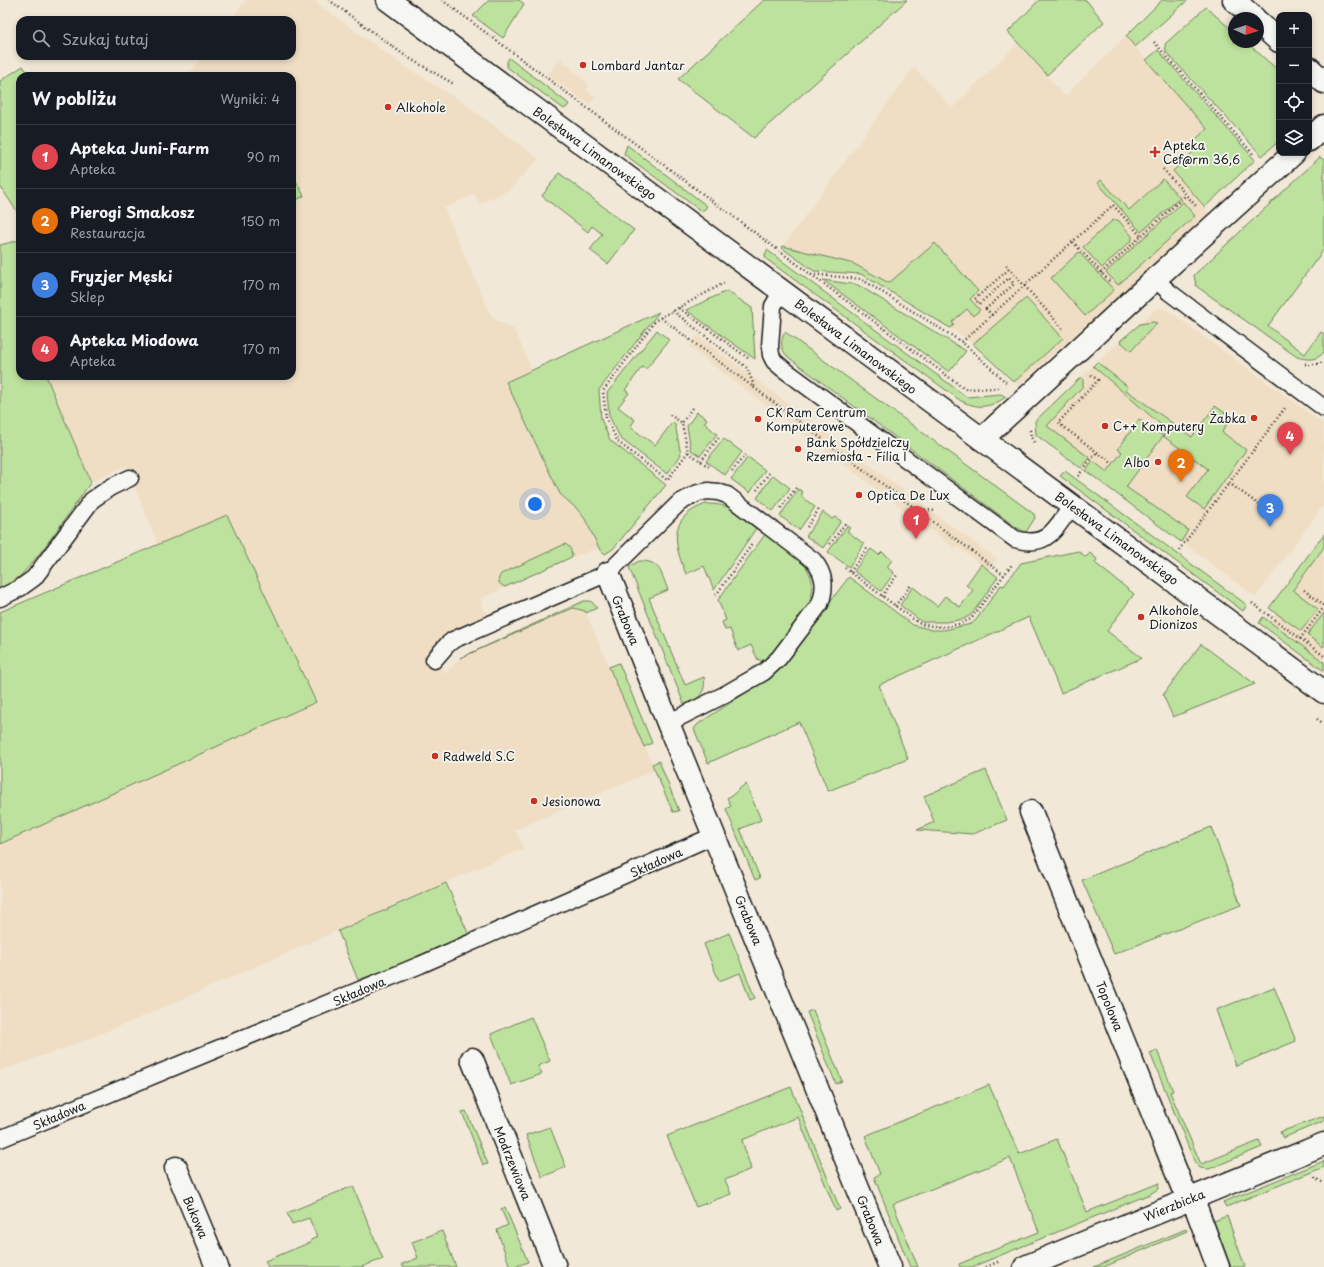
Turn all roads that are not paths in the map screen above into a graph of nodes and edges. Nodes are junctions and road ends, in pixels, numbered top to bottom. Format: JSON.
{"nodes":[{"id":1,"x":388,"y":0,"type":"edge"},
{"id":2,"x":1234,"y":0,"type":"edge"},
{"id":3,"x":1247,"y":12,"type":"edge"},
{"id":4,"x":1264,"y":27,"type":"edge"},
{"id":5,"x":1276,"y":38,"type":"edge"},
{"id":6,"x":1312,"y":71,"type":"edge"},
{"id":7,"x":1324,"y":82,"type":"edge"},
{"id":8,"x":1324,"y":126,"type":"edge"},
{"id":9,"x":1312,"y":137,"type":"edge"},
{"id":10,"x":1291,"y":156,"type":"edge"},
{"id":11,"x":1155,"y":279,"type":"junction"},
{"id":12,"x":782,"y":291,"type":"junction"},
{"id":13,"x":1324,"y":408,"type":"edge"},
{"id":14,"x":982,"y":439,"type":"junction"},
{"id":15,"x":130,"y":478,"type":"dead end"},
{"id":16,"x":1072,"y":506,"type":"junction"},
{"id":17,"x":608,"y":573,"type":"junction"},
{"id":18,"x":0,"y":598,"type":"edge"},
{"id":19,"x":434,"y":660,"type":"dead end"},
{"id":20,"x":1324,"y":692,"type":"edge"},
{"id":21,"x":668,"y":723,"type":"junction"},
{"id":22,"x":1031,"y":812,"type":"dead end"},
{"id":23,"x":714,"y":836,"type":"junction"},
{"id":24,"x":472,"y":1059,"type":"dead end"},
{"id":25,"x":0,"y":1139,"type":"edge"},
{"id":26,"x":1324,"y":1144,"type":"edge"},
{"id":27,"x":176,"y":1168,"type":"dead end"},
{"id":28,"x":1190,"y":1199,"type":"junction"},
{"id":29,"x":217,"y":1267,"type":"edge"},
{"id":30,"x":555,"y":1267,"type":"edge"},
{"id":31,"x":890,"y":1267,"type":"edge"},
{"id":32,"x":1025,"y":1267,"type":"edge"},
{"id":33,"x":1218,"y":1267,"type":"edge"}],
"edges":[{"from":1,"to":12,"type":"street","name":"Bolesława Limanowskiego"},
{"from":2,"to":3,"type":"street"},
{"from":4,"to":5,"type":"street"},
{"from":6,"to":7,"type":"street"},
{"from":8,"to":9,"type":"street"},
{"from":10,"to":11,"type":"street"},
{"from":11,"to":13,"type":"lane"},
{"from":11,"to":14,"type":"street"},
{"from":12,"to":14,"type":"street","name":"Bolesława Limanowskiego"},
{"from":12,"to":16,"type":"lane"},
{"from":14,"to":16,"type":"street","name":"Bolesława Limanowskiego"},
{"from":15,"to":18,"type":"lane"},
{"from":16,"to":20,"type":"street","name":"Bolesława Limanowskiego"},
{"from":17,"to":19,"type":"lane"},
{"from":17,"to":21,"type":"street","name":"Grabowa"},
{"from":17,"to":21,"type":"lane"},
{"from":21,"to":23,"type":"street","name":"Grabowa"},
{"from":22,"to":28,"type":"street","name":"Topolowa"},
{"from":23,"to":25,"type":"lane","name":"Składowa"},
{"from":23,"to":31,"type":"street","name":"Grabowa"},
{"from":24,"to":30,"type":"street","name":"Modrzewiowa"},
{"from":26,"to":28,"type":"street","name":"Wierzbicka"},
{"from":27,"to":29,"type":"street","name":"Bukowa"},
{"from":28,"to":32,"type":"street","name":"Wierzbicka"},
{"from":28,"to":33,"type":"street","name":"Topolowa"}]}
